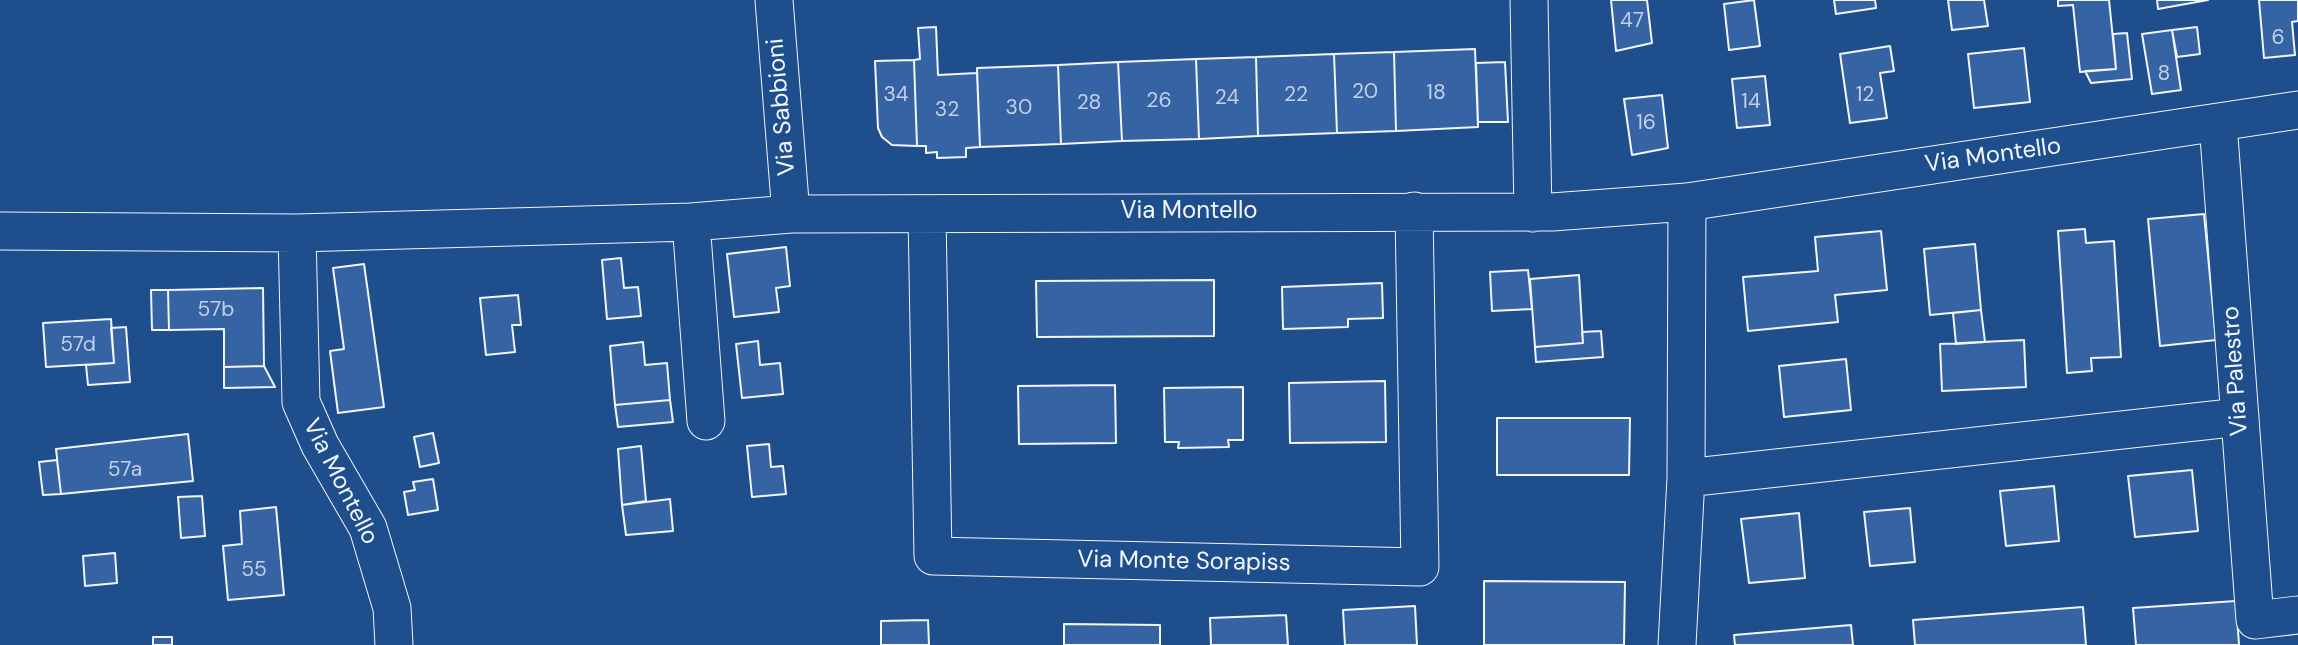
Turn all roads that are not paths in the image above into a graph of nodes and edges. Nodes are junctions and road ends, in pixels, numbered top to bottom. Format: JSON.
{"nodes":[{"id":1,"x":774,"y":0,"type":"edge"},
{"id":2,"x":1529,"y":0,"type":"edge"},
{"id":3,"x":2298,"y":110,"type":"edge"},
{"id":4,"x":2218,"y":122,"type":"junction"},
{"id":5,"x":1687,"y":202,"type":"junction"},
{"id":6,"x":1414,"y":211,"type":"junction"},
{"id":7,"x":1533,"y":213,"type":"junction"},
{"id":8,"x":791,"y":214,"type":"junction"},
{"id":9,"x":926,"y":214,"type":"junction"},
{"id":10,"x":691,"y":222,"type":"junction"},
{"id":11,"x":0,"y":231,"type":"edge"},
{"id":12,"x":296,"y":233,"type":"junction"},
{"id":13,"x":2240,"y":417,"type":"junction"},
{"id":14,"x":706,"y":421,"type":"dead end"},
{"id":15,"x":1686,"y":478,"type":"junction"},
{"id":16,"x":2298,"y":615,"type":"edge"},
{"id":17,"x":394,"y":645,"type":"edge"},
{"id":18,"x":1677,"y":645,"type":"edge"}],
"edges":[{"from":1,"to":8,"type":"street","name":"Via Sabbioni"},
{"from":2,"to":7,"type":"street"},
{"from":3,"to":4,"type":"street","name":"Via Montello"},
{"from":4,"to":5,"type":"street","name":"Via Montello"},
{"from":4,"to":13,"type":"street","name":"Via Palestro"},
{"from":5,"to":7,"type":"street","name":"Via Montello"},
{"from":5,"to":15,"type":"street"},
{"from":6,"to":7,"type":"street","name":"Via Montello"},
{"from":6,"to":9,"type":"street","name":"Via Montello"},
{"from":6,"to":9,"type":"street","name":"Via Monte Sorapiss"},
{"from":8,"to":9,"type":"street","name":"Via Montello"},
{"from":8,"to":10,"type":"street","name":"Via Montello"},
{"from":10,"to":12,"type":"street","name":"Via Montello"},
{"from":10,"to":14,"type":"street"},
{"from":11,"to":12,"type":"street","name":"Via Montello"},
{"from":12,"to":17,"type":"street","name":"Via Montello"},
{"from":13,"to":15,"type":"street"},
{"from":13,"to":16,"type":"street","name":"Via Palestro"},
{"from":15,"to":18,"type":"street"}]}
